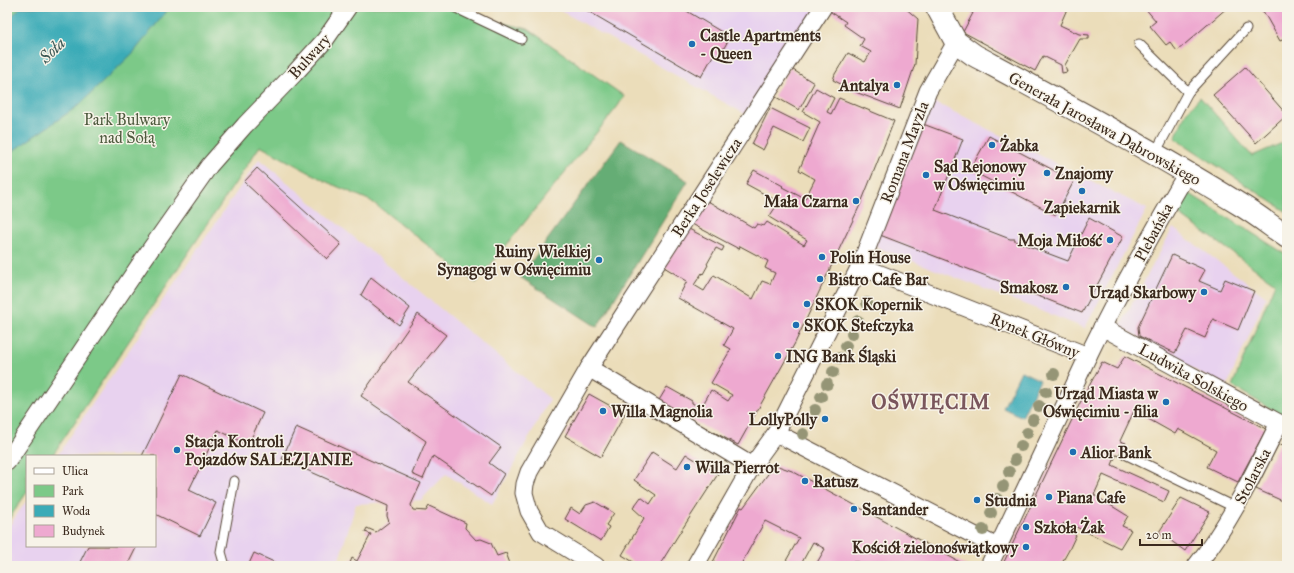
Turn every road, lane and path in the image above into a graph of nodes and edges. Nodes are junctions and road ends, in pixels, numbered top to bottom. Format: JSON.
{"nodes":[{"id":1,"x":348,"y":7,"type":"edge"},
{"id":2,"x":454,"y":7,"type":"edge"},
{"id":3,"x":823,"y":7,"type":"edge"},
{"id":4,"x":937,"y":7,"type":"edge"},
{"id":5,"x":1246,"y":29,"type":"dead end"},
{"id":6,"x":521,"y":39,"type":"dead end"},
{"id":7,"x":956,"y":42,"type":"junction"},
{"id":8,"x":1139,"y":44,"type":"dead end"},
{"id":9,"x":1188,"y":92,"type":"junction"},
{"id":10,"x":1154,"y":155,"type":"junction"},
{"id":11,"x":1186,"y":173,"type":"junction"},
{"id":12,"x":1287,"y":237,"type":"edge"},
{"id":13,"x":860,"y":266,"type":"junction"},
{"id":14,"x":1102,"y":327,"type":"junction"},
{"id":15,"x":1088,"y":356,"type":"junction"},
{"id":16,"x":589,"y":368,"type":"junction"},
{"id":17,"x":1283,"y":424,"type":"edge"},
{"id":18,"x":776,"y":433,"type":"junction"},
{"id":19,"x":1125,"y":454,"type":"dead end"},
{"id":20,"x":7,"y":462,"type":"edge"},
{"id":21,"x":752,"y":466,"type":"junction"},
{"id":22,"x":234,"y":481,"type":"dead end"},
{"id":23,"x":1236,"y":508,"type":"junction"},
{"id":24,"x":999,"y":548,"type":"junction"},
{"id":25,"x":225,"y":566,"type":"edge"},
{"id":26,"x":596,"y":566,"type":"edge"},
{"id":27,"x":695,"y":566,"type":"edge"},
{"id":28,"x":989,"y":566,"type":"edge"},
{"id":29,"x":1196,"y":566,"type":"edge"}],
"edges":[{"from":1,"to":20,"type":"street","name":"Bulwary"},
{"from":2,"to":6,"type":"lane"},
{"from":3,"to":16,"type":"street","name":"Berka Joselewicza"},
{"from":4,"to":7,"type":"street","name":"Generała Jarosława Dąbrowskiego"},
{"from":5,"to":9,"type":"lane"},
{"from":7,"to":10,"type":"street","name":"Generała Jarosława Dąbrowskiego"},
{"from":7,"to":13,"type":"street","name":"Romana Mayzla"},
{"from":8,"to":9,"type":"lane"},
{"from":9,"to":10,"type":"lane"},
{"from":10,"to":11,"type":"street","name":"Generała Jarosława Dąbrowskiego"},
{"from":11,"to":12,"type":"street","name":"Generała Jarosława Dąbrowskiego"},
{"from":11,"to":14,"type":"street","name":"Plebańska"},
{"from":13,"to":15,"type":"street","name":"Rynek Główny"},
{"from":13,"to":18,"type":"street"},
{"from":14,"to":15,"type":"street","name":"Plebańska"},
{"from":14,"to":17,"type":"street","name":"Ludwika Solskiego"},
{"from":15,"to":24,"type":"street","name":"Rynek Główny"},
{"from":16,"to":21,"type":"street"},
{"from":16,"to":26,"type":"street","name":"Berka Joselewicza"},
{"from":17,"to":23,"type":"street","name":"Stolarska"},
{"from":18,"to":21,"type":"street"},
{"from":18,"to":24,"type":"street"},
{"from":19,"to":23,"type":"lane"},
{"from":21,"to":27,"type":"street"},
{"from":22,"to":25,"type":"lane"},
{"from":23,"to":29,"type":"street","name":"Stolarska"},
{"from":24,"to":28,"type":"street","name":"Rynek Główny"}]}
